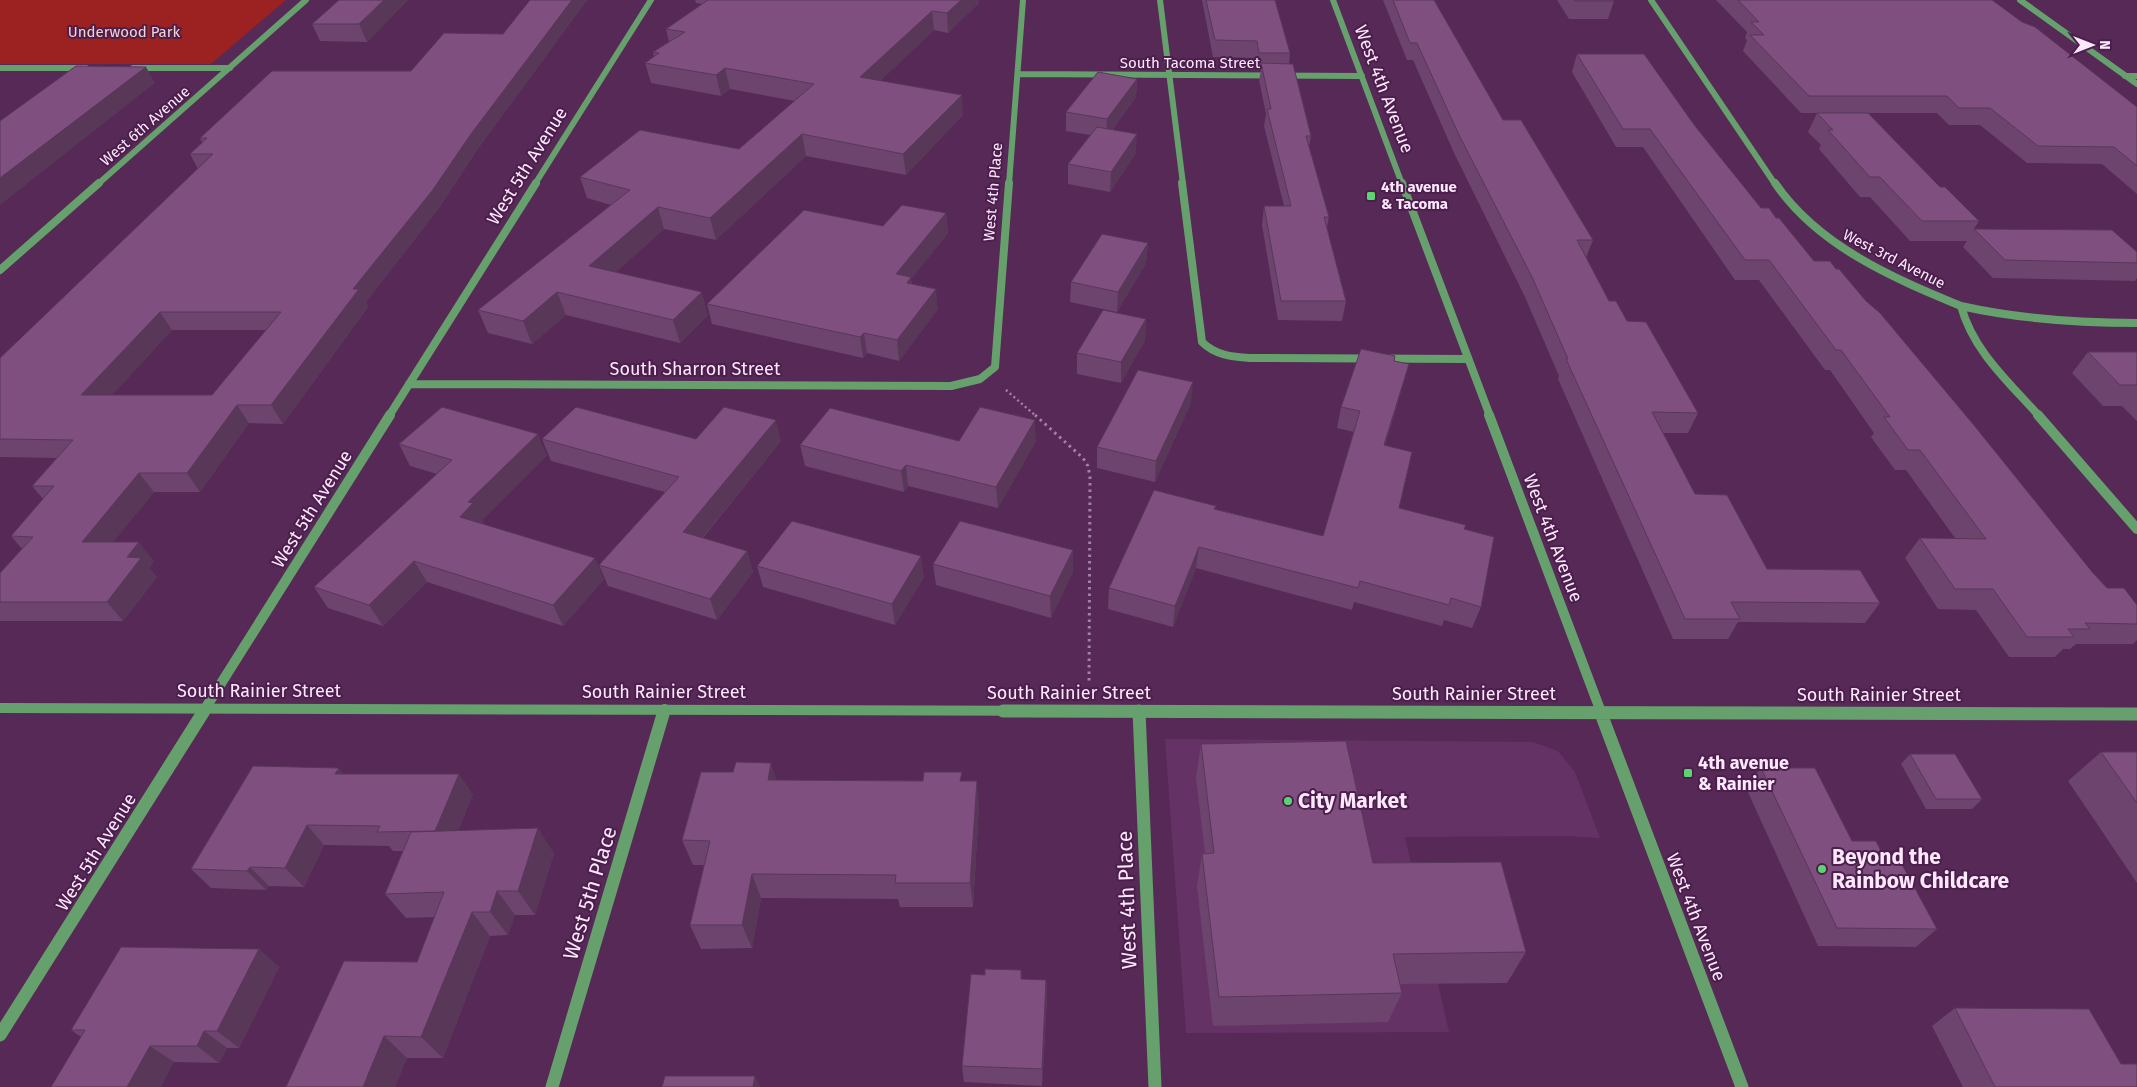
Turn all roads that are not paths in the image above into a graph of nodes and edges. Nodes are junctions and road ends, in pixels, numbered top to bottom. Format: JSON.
{"nodes":[{"id":1,"x":306,"y":0,"type":"edge"},
{"id":2,"x":651,"y":0,"type":"edge"},
{"id":3,"x":1023,"y":0,"type":"edge"},
{"id":4,"x":1160,"y":0,"type":"edge"},
{"id":5,"x":1333,"y":0,"type":"edge"},
{"id":6,"x":1651,"y":0,"type":"edge"},
{"id":7,"x":2020,"y":0,"type":"edge"},
{"id":8,"x":0,"y":68,"type":"edge"},
{"id":9,"x":95,"y":68,"type":"edge"},
{"id":10,"x":124,"y":68,"type":"edge"},
{"id":11,"x":230,"y":68,"type":"junction"},
{"id":12,"x":1019,"y":74,"type":"junction"},
{"id":13,"x":1170,"y":75,"type":"junction"},
{"id":14,"x":1362,"y":76,"type":"junction"},
{"id":15,"x":2126,"y":76,"type":"junction"},
{"id":16,"x":2137,"y":76,"type":"edge"},
{"id":17,"x":2137,"y":84,"type":"edge"},
{"id":18,"x":0,"y":270,"type":"edge"},
{"id":19,"x":1961,"y":306,"type":"junction"},
{"id":20,"x":2137,"y":323,"type":"edge"},
{"id":21,"x":1468,"y":359,"type":"junction"},
{"id":22,"x":980,"y":379,"type":"joint"},
{"id":23,"x":409,"y":384,"type":"junction"},
{"id":24,"x":2137,"y":529,"type":"edge"},
{"id":25,"x":0,"y":708,"type":"edge"},
{"id":26,"x":206,"y":708,"type":"junction"},
{"id":27,"x":665,"y":710,"type":"junction"},
{"id":28,"x":1139,"y":711,"type":"junction"},
{"id":29,"x":1601,"y":712,"type":"junction"},
{"id":30,"x":2137,"y":714,"type":"edge"},
{"id":31,"x":0,"y":1035,"type":"edge"},
{"id":32,"x":552,"y":1087,"type":"edge"},
{"id":33,"x":1155,"y":1087,"type":"edge"},
{"id":34,"x":1742,"y":1087,"type":"edge"}],
"edges":[{"from":1,"to":11,"type":"street","name":"West 6th Avenue"},
{"from":2,"to":23,"type":"street","name":"West 5th Avenue"},
{"from":3,"to":12,"type":"street","name":"West 4th Place"},
{"from":4,"to":13,"type":"street"},
{"from":5,"to":14,"type":"street","name":"West 4th Avenue"},
{"from":6,"to":19,"type":"street","name":"West 3rd Avenue"},
{"from":7,"to":15,"type":"street"},
{"from":8,"to":9,"type":"street"},
{"from":10,"to":11,"type":"street"},
{"from":11,"to":18,"type":"street","name":"West 6th Avenue"},
{"from":12,"to":13,"type":"street","name":"South Tacoma Street"},
{"from":12,"to":22,"type":"street","name":"West 4th Place"},
{"from":13,"to":14,"type":"street","name":"South Tacoma Street"},
{"from":13,"to":21,"type":"street"},
{"from":14,"to":21,"type":"street","name":"West 4th Avenue"},
{"from":15,"to":16,"type":"street"},
{"from":15,"to":17,"type":"street"},
{"from":19,"to":20,"type":"street"},
{"from":19,"to":24,"type":"street","name":"West 3rd Avenue"},
{"from":21,"to":29,"type":"street","name":"West 4th Avenue"},
{"from":22,"to":23,"type":"street","name":"South Sharron Street"},
{"from":23,"to":26,"type":"street","name":"West 5th Avenue"},
{"from":25,"to":26,"type":"street","name":"South Rainier Street"},
{"from":26,"to":27,"type":"street","name":"South Rainier Street"},
{"from":26,"to":31,"type":"street","name":"West 5th Avenue"},
{"from":27,"to":28,"type":"street","name":"South Rainier Street"},
{"from":27,"to":32,"type":"street","name":"West 5th Place"},
{"from":28,"to":29,"type":"street","name":"South Rainier Street"},
{"from":28,"to":33,"type":"street","name":"West 4th Place"},
{"from":29,"to":30,"type":"street","name":"South Rainier Street"},
{"from":29,"to":34,"type":"street","name":"West 4th Avenue"}]}
